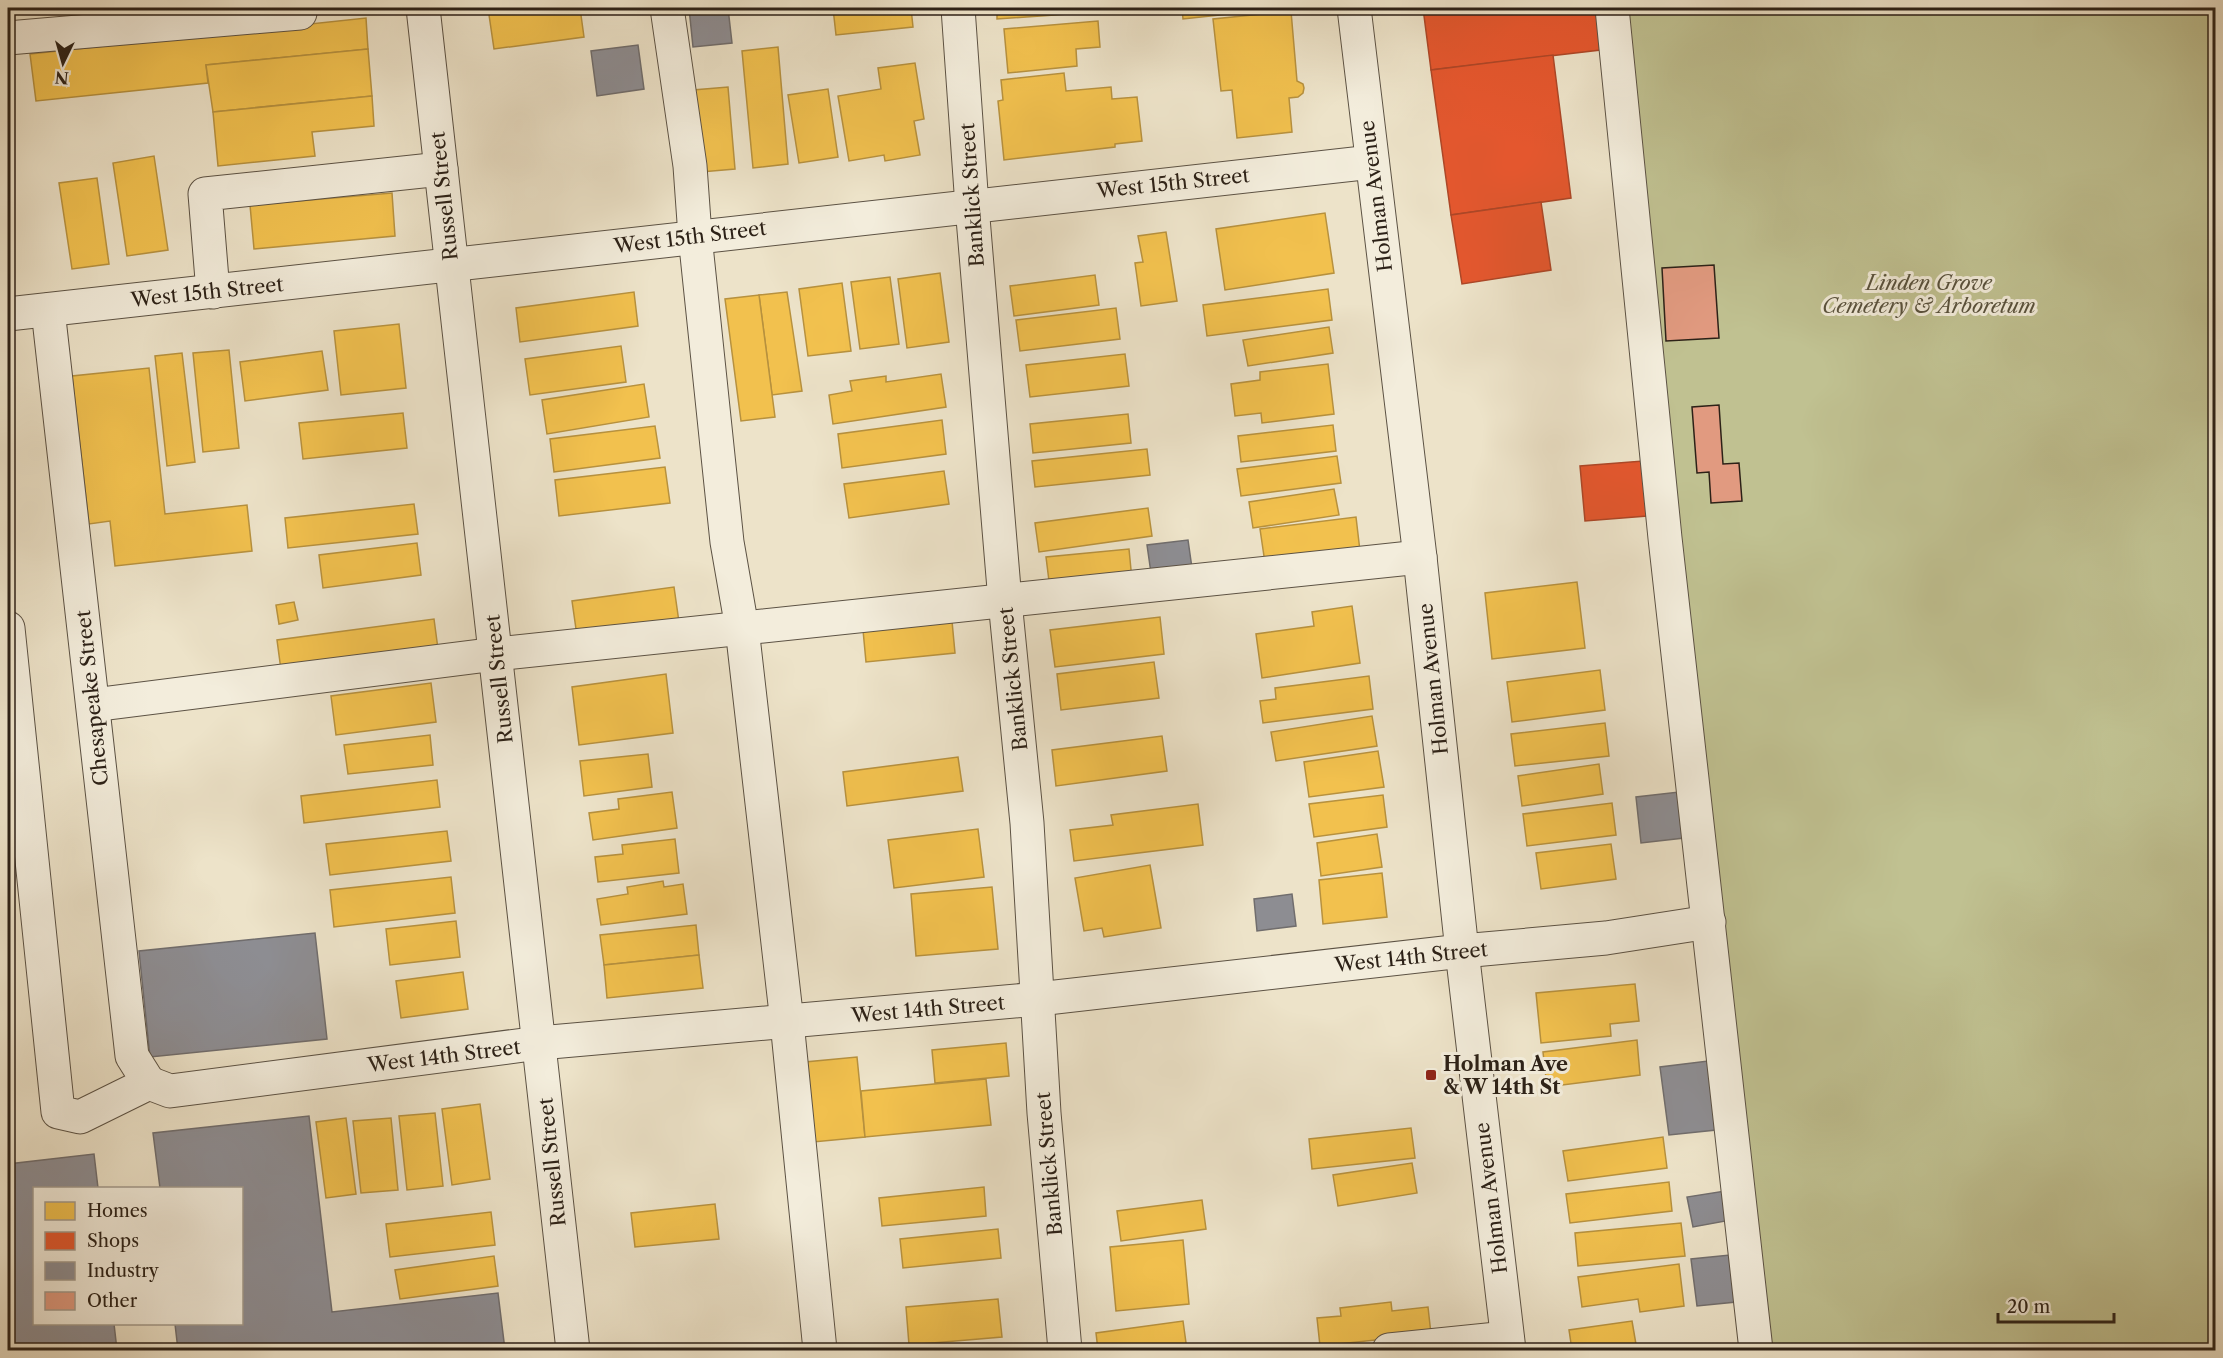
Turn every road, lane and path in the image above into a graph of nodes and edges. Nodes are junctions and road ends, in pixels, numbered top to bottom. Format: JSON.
{"nodes":[{"id":1,"x":300,"y":8,"type":"edge"},
{"id":2,"x":423,"y":8,"type":"edge"},
{"id":3,"x":668,"y":8,"type":"edge"},
{"id":4,"x":958,"y":8,"type":"edge"},
{"id":5,"x":1354,"y":8,"type":"edge"},
{"id":6,"x":1612,"y":8,"type":"edge"},
{"id":7,"x":8,"y":38,"type":"edge"},
{"id":8,"x":1372,"y":162,"type":"junction"},
{"id":9,"x":441,"y":169,"type":"junction"},
{"id":10,"x":972,"y":206,"type":"junction"},
{"id":11,"x":695,"y":236,"type":"junction"},
{"id":12,"x":451,"y":266,"type":"junction"},
{"id":13,"x":213,"y":292,"type":"junction"},
{"id":14,"x":48,"y":310,"type":"junction"},
{"id":15,"x":8,"y":314,"type":"edge"},
{"id":16,"x":1420,"y":557,"type":"junction"},
{"id":17,"x":1005,"y":601,"type":"junction"},
{"id":18,"x":8,"y":628,"type":"edge"},
{"id":19,"x":742,"y":628,"type":"junction"},
{"id":20,"x":496,"y":654,"type":"junction"},
{"id":21,"x":93,"y":705,"type":"junction"},
{"id":22,"x":1709,"y":922,"type":"junction"},
{"id":23,"x":1462,"y":951,"type":"junction"},
{"id":24,"x":1038,"y":999,"type":"junction"},
{"id":25,"x":788,"y":1022,"type":"junction"},
{"id":26,"x":539,"y":1043,"type":"junction"},
{"id":27,"x":149,"y":1083,"type":"junction"},
{"id":28,"x":1508,"y":1344,"type":"edge"},
{"id":29,"x":573,"y":1350,"type":"edge"},
{"id":30,"x":820,"y":1350,"type":"edge"},
{"id":31,"x":1065,"y":1350,"type":"edge"},
{"id":32,"x":1389,"y":1350,"type":"edge"},
{"id":33,"x":1756,"y":1350,"type":"edge"}],
"edges":[{"from":1,"to":7,"type":"street"},
{"from":2,"to":9,"type":"street","name":"Russell Street"},
{"from":3,"to":11,"type":"street"},
{"from":4,"to":10,"type":"street","name":"Banklick Street"},
{"from":5,"to":8,"type":"street","name":"Holman Avenue"},
{"from":6,"to":22,"type":"street"},
{"from":8,"to":10,"type":"street","name":"West 15th Street"},
{"from":8,"to":16,"type":"street","name":"Holman Avenue"},
{"from":9,"to":12,"type":"street","name":"Russell Street"},
{"from":9,"to":13,"type":"street"},
{"from":10,"to":11,"type":"street","name":"West 15th Street"},
{"from":10,"to":17,"type":"street","name":"Banklick Street"},
{"from":11,"to":12,"type":"street","name":"West 15th Street"},
{"from":11,"to":19,"type":"street"},
{"from":12,"to":13,"type":"street","name":"West 15th Street"},
{"from":12,"to":20,"type":"street","name":"Russell Street"},
{"from":13,"to":14,"type":"street","name":"West 15th Street"},
{"from":14,"to":15,"type":"street","name":"West 15th Street"},
{"from":14,"to":21,"type":"street","name":"Chesapeake Street"},
{"from":16,"to":17,"type":"street"},
{"from":16,"to":23,"type":"street","name":"Holman Avenue"},
{"from":17,"to":19,"type":"street"},
{"from":17,"to":24,"type":"street","name":"Banklick Street"},
{"from":18,"to":27,"type":"street"},
{"from":19,"to":20,"type":"street"},
{"from":19,"to":25,"type":"street"},
{"from":20,"to":21,"type":"street"},
{"from":20,"to":26,"type":"street","name":"Russell Street"},
{"from":21,"to":27,"type":"street","name":"Chesapeake Street"},
{"from":22,"to":23,"type":"street","name":"West 14th Street"},
{"from":22,"to":33,"type":"street"},
{"from":23,"to":24,"type":"street","name":"West 14th Street"},
{"from":23,"to":28,"type":"street","name":"Holman Avenue"},
{"from":24,"to":25,"type":"street","name":"West 14th Street"},
{"from":24,"to":31,"type":"street","name":"Banklick Street"},
{"from":25,"to":26,"type":"street","name":"West 14th Street"},
{"from":25,"to":30,"type":"street"},
{"from":26,"to":27,"type":"street","name":"West 14th Street"},
{"from":26,"to":29,"type":"street","name":"Russell Street"},
{"from":28,"to":32,"type":"street"}]}
